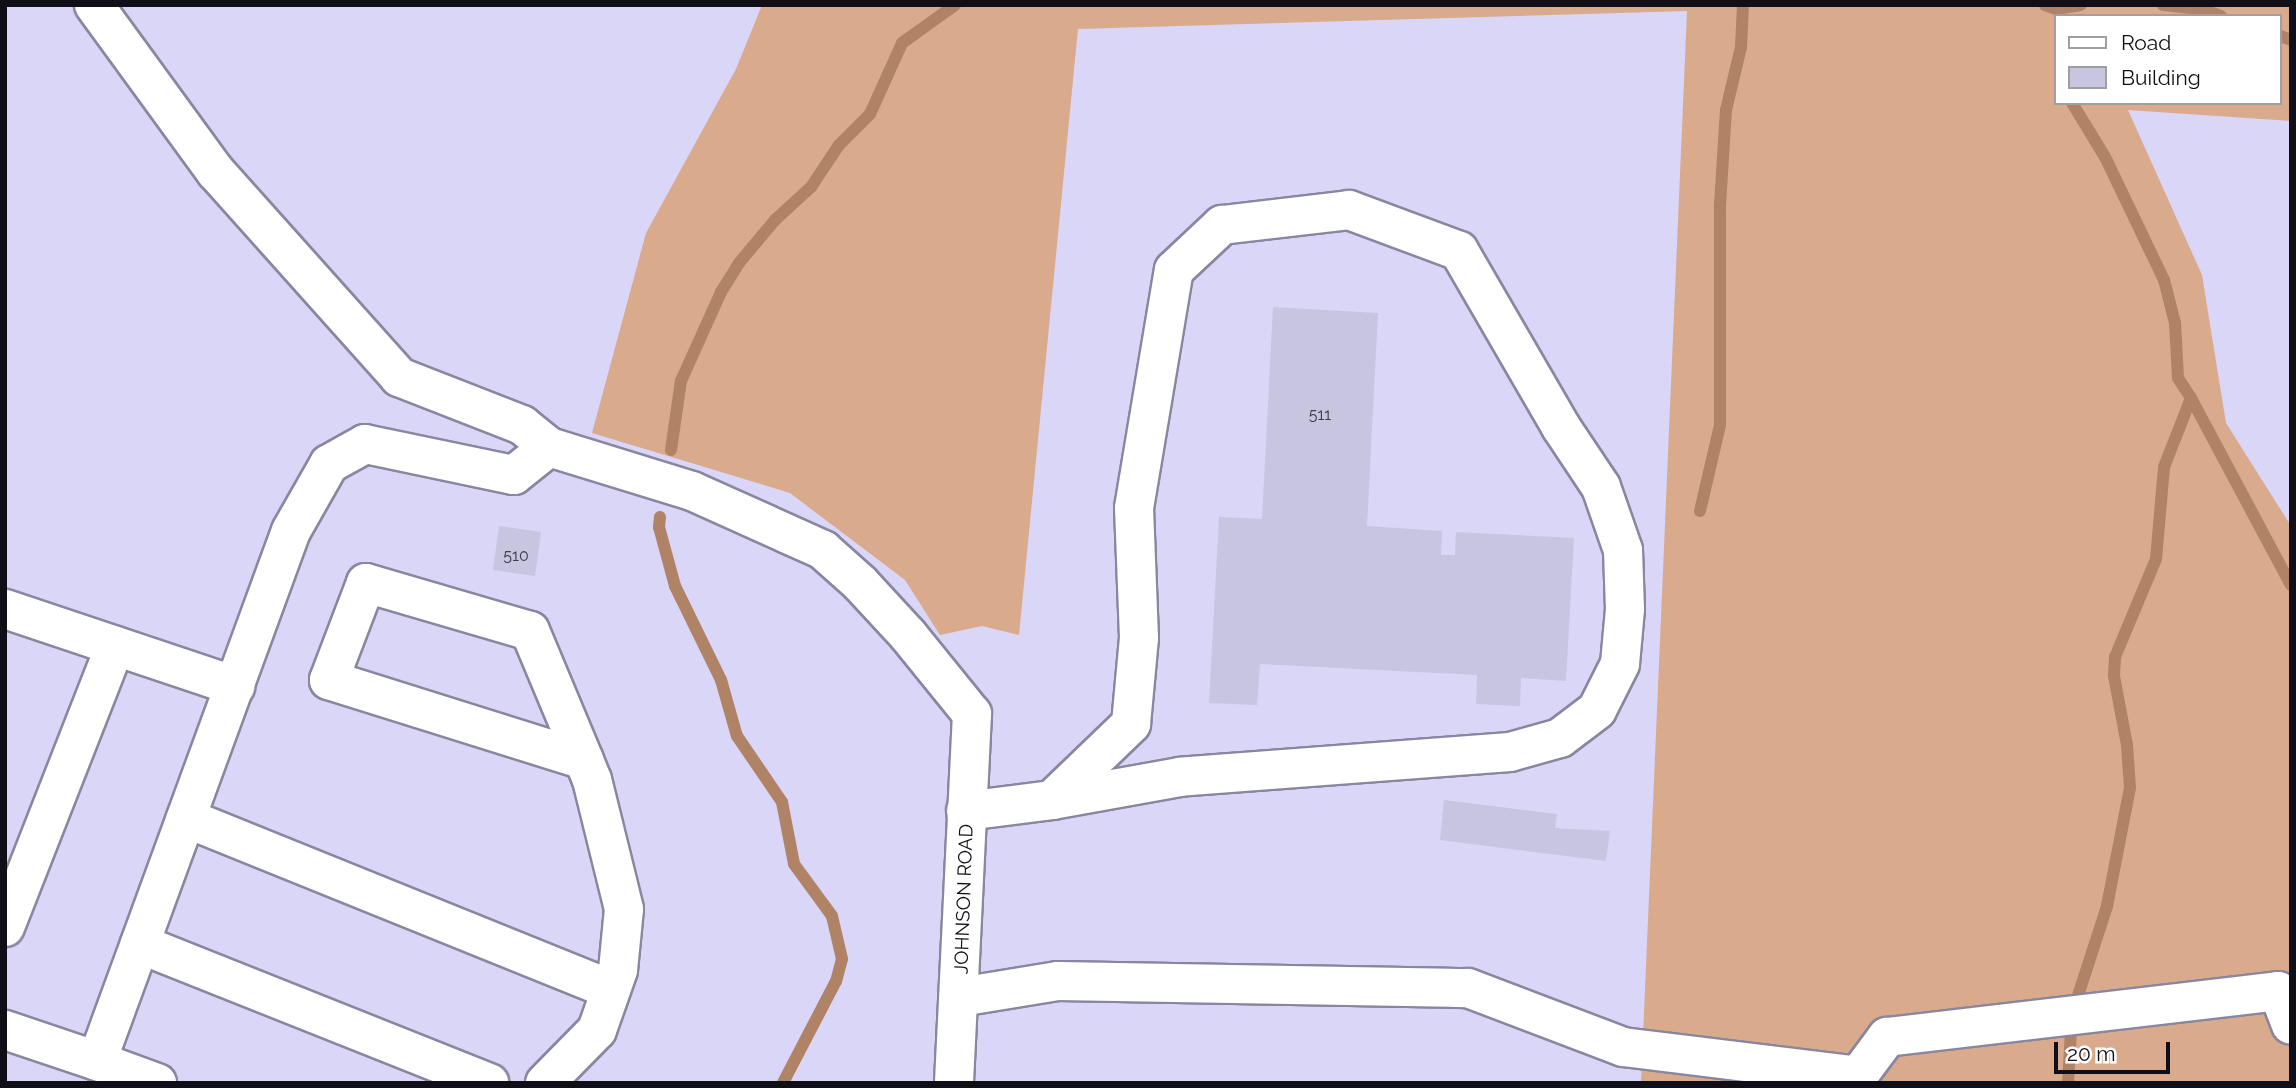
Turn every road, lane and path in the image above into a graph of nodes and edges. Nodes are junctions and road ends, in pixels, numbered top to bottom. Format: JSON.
{"nodes":[{"id":1,"x":94,"y":5,"type":"edge"},
{"id":2,"x":549,"y":447,"type":"junction"},
{"id":3,"x":5,"y":609,"type":"edge"},
{"id":4,"x":115,"y":646,"type":"junction"},
{"id":5,"x":235,"y":686,"type":"junction"},
{"id":6,"x":583,"y":760,"type":"junction"},
{"id":7,"x":1052,"y":800,"type":"junction"},
{"id":8,"x":967,"y":811,"type":"junction"},
{"id":9,"x":186,"y":818,"type":"junction"},
{"id":10,"x":5,"y":927,"type":"edge"},
{"id":11,"x":140,"y":944,"type":"junction"},
{"id":12,"x":611,"y":990,"type":"junction"},
{"id":13,"x":960,"y":997,"type":"junction"},
{"id":14,"x":2291,"y":1025,"type":"edge"},
{"id":15,"x":5,"y":1030,"type":"edge"},
{"id":16,"x":97,"y":1061,"type":"junction"},
{"id":17,"x":1859,"y":1080,"type":"edge"},
{"id":18,"x":157,"y":1083,"type":"edge"},
{"id":19,"x":489,"y":1083,"type":"edge"},
{"id":20,"x":545,"y":1083,"type":"edge"},
{"id":21,"x":954,"y":1083,"type":"edge"}],
"edges":[{"from":1,"to":2,"type":"street"},
{"from":2,"to":5,"type":"street"},
{"from":2,"to":8,"type":"street","name":"JOHNSON ROAD"},
{"from":3,"to":4,"type":"street"},
{"from":4,"to":5,"type":"street"},
{"from":4,"to":10,"type":"street"},
{"from":5,"to":9,"type":"street"},
{"from":6,"to":6,"type":"street"},
{"from":6,"to":12,"type":"street"},
{"from":7,"to":7,"type":"street"},
{"from":7,"to":8,"type":"street"},
{"from":8,"to":13,"type":"street","name":"JOHNSON ROAD"},
{"from":9,"to":11,"type":"street"},
{"from":9,"to":12,"type":"street"},
{"from":11,"to":16,"type":"street"},
{"from":11,"to":19,"type":"street"},
{"from":12,"to":20,"type":"street"},
{"from":13,"to":17,"type":"street"},
{"from":13,"to":21,"type":"street","name":"JOHNSON ROAD"},
{"from":14,"to":17,"type":"street"},
{"from":15,"to":16,"type":"street"},
{"from":16,"to":18,"type":"street"}]}
